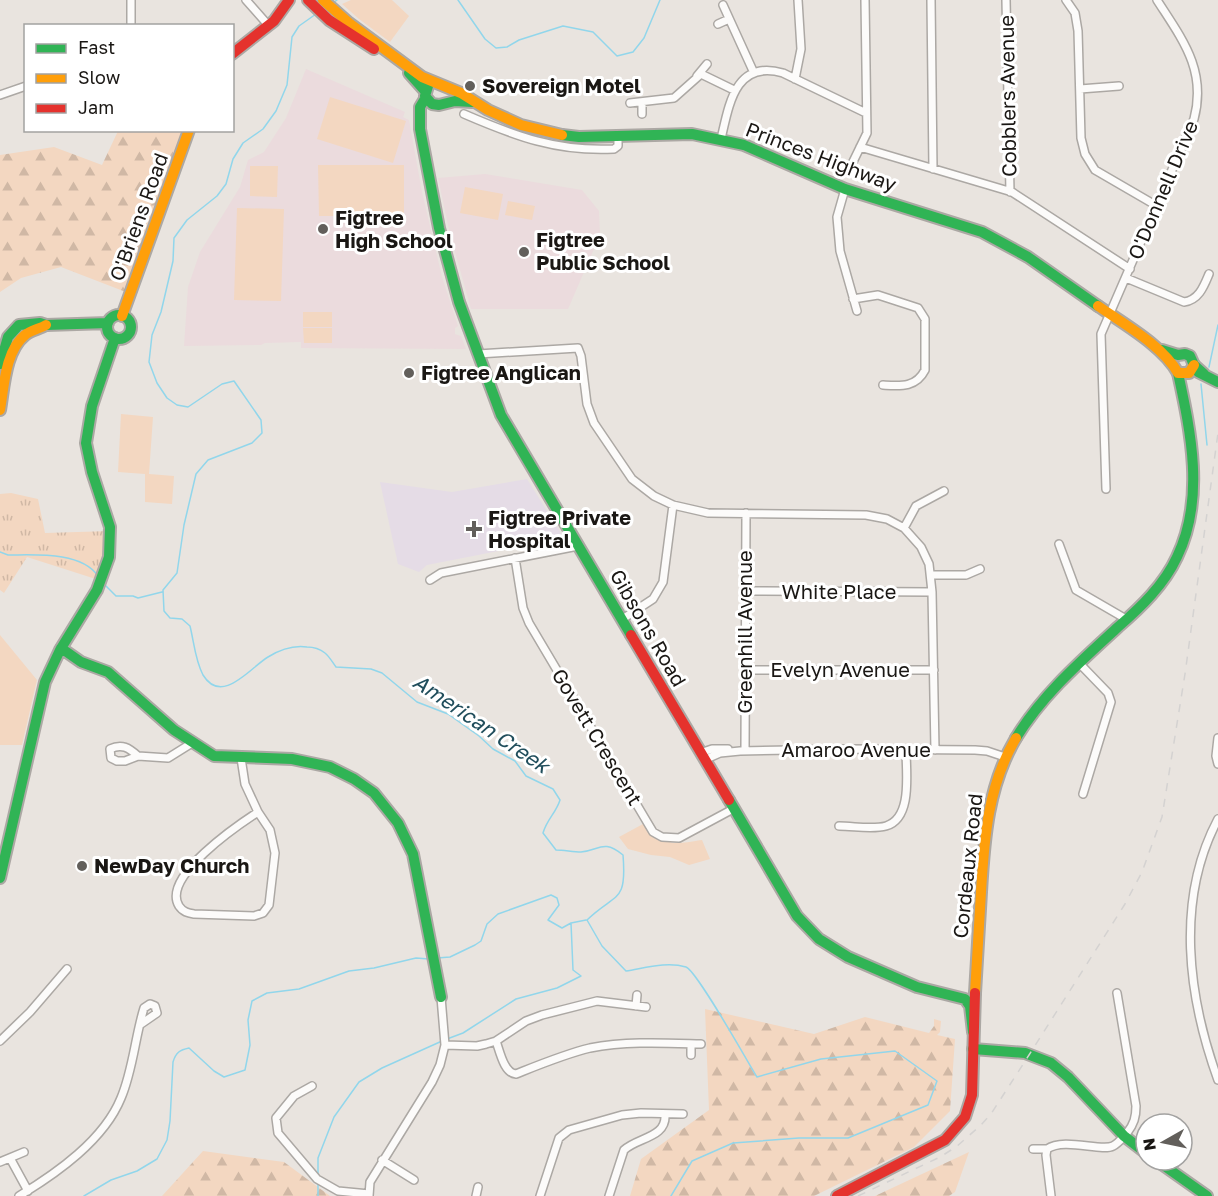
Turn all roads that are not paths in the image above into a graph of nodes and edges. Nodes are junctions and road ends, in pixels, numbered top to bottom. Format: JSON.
{"nodes":[{"id":1,"x":131,"y":0,"type":"edge"},
{"id":2,"x":246,"y":0,"type":"edge"},
{"id":3,"x":289,"y":0,"type":"edge"},
{"id":4,"x":309,"y":0,"type":"edge"},
{"id":5,"x":322,"y":0,"type":"edge"},
{"id":6,"x":798,"y":0,"type":"edge"},
{"id":7,"x":865,"y":0,"type":"edge"},
{"id":8,"x":931,"y":0,"type":"edge"},
{"id":9,"x":1006,"y":0,"type":"edge"},
{"id":10,"x":1066,"y":0,"type":"edge"},
{"id":11,"x":1157,"y":0,"type":"edge"},
{"id":12,"x":723,"y":4,"type":"dead end"},
{"id":13,"x":333,"y":16,"type":"junction"},
{"id":14,"x":729,"y":19,"type":"junction"},
{"id":15,"x":131,"y":24,"type":"edge"},
{"id":16,"x":718,"y":24,"type":"dead end"},
{"id":17,"x":269,"y":26,"type":"junction"},
{"id":18,"x":234,"y":52,"type":"edge"},
{"id":19,"x":707,"y":63,"type":"dead end"},
{"id":20,"x":754,"y":73,"type":"junction"},
{"id":21,"x":697,"y":75,"type":"junction"},
{"id":22,"x":795,"y":79,"type":"junction"},
{"id":23,"x":440,"y":84,"type":"junction"},
{"id":24,"x":1119,"y":86,"type":"dead end"},
{"id":25,"x":24,"y":87,"type":"edge"},
{"id":26,"x":1080,"y":89,"type":"junction"},
{"id":27,"x":734,"y":90,"type":"junction"},
{"id":28,"x":0,"y":95,"type":"edge"},
{"id":29,"x":432,"y":99,"type":"junction"},
{"id":30,"x":475,"y":103,"type":"junction"},
{"id":31,"x":630,"y":103,"type":"dead end"},
{"id":32,"x":642,"y":103,"type":"junction"},
{"id":33,"x":866,"y":113,"type":"junction"},
{"id":34,"x":464,"y":114,"type":"dead end"},
{"id":35,"x":642,"y":114,"type":"dead end"},
{"id":36,"x":188,"y":132,"type":"edge"},
{"id":37,"x":618,"y":137,"type":"junction"},
{"id":38,"x":721,"y":139,"type":"junction"},
{"id":39,"x":860,"y":147,"type":"junction"},
{"id":40,"x":933,"y":169,"type":"junction"},
{"id":41,"x":849,"y":170,"type":"dead end"},
{"id":42,"x":845,"y":189,"type":"junction"},
{"id":43,"x":1010,"y":192,"type":"junction"},
{"id":44,"x":1157,"y":206,"type":"junction"},
{"id":45,"x":1130,"y":269,"type":"junction"},
{"id":46,"x":1209,"y":274,"type":"dead end"},
{"id":47,"x":1126,"y":278,"type":"junction"},
{"id":48,"x":853,"y":299,"type":"junction"},
{"id":49,"x":857,"y":311,"type":"dead end"},
{"id":50,"x":1110,"y":314,"type":"junction"},
{"id":51,"x":122,"y":316,"type":"junction"},
{"id":52,"x":108,"y":323,"type":"junction"},
{"id":53,"x":46,"y":325,"type":"junction"},
{"id":54,"x":114,"y":338,"type":"junction"},
{"id":55,"x":478,"y":354,"type":"junction"},
{"id":56,"x":0,"y":364,"type":"edge"},
{"id":57,"x":1183,"y":367,"type":"junction"},
{"id":58,"x":1218,"y":382,"type":"edge"},
{"id":59,"x":883,"y":386,"type":"dead end"},
{"id":60,"x":0,"y":410,"type":"edge"},
{"id":61,"x":1106,"y":489,"type":"dead end"},
{"id":62,"x":944,"y":491,"type":"dead end"},
{"id":63,"x":673,"y":505,"type":"junction"},
{"id":64,"x":746,"y":513,"type":"junction"},
{"id":65,"x":904,"y":528,"type":"junction"},
{"id":66,"x":1059,"y":544,"type":"dead end"},
{"id":67,"x":578,"y":546,"type":"junction"},
{"id":68,"x":515,"y":558,"type":"junction"},
{"id":69,"x":980,"y":569,"type":"dead end"},
{"id":70,"x":931,"y":575,"type":"junction"},
{"id":71,"x":430,"y":580,"type":"dead end"},
{"id":72,"x":746,"y":591,"type":"junction"},
{"id":73,"x":932,"y":592,"type":"junction"},
{"id":74,"x":1126,"y":619,"type":"junction"},
{"id":75,"x":621,"y":620,"type":"junction"},
{"id":76,"x":61,"y":648,"type":"junction"},
{"id":77,"x":1080,"y":663,"type":"junction"},
{"id":78,"x":934,"y":669,"type":"junction"},
{"id":79,"x":746,"y":670,"type":"junction"},
{"id":80,"x":1218,"y":738,"type":"edge"},
{"id":81,"x":192,"y":743,"type":"junction"},
{"id":82,"x":906,"y":750,"type":"junction"},
{"id":83,"x":935,"y":750,"type":"junction"},
{"id":84,"x":742,"y":751,"type":"junction"},
{"id":85,"x":138,"y":756,"type":"dead end"},
{"id":86,"x":702,"y":756,"type":"junction"},
{"id":87,"x":241,"y":758,"type":"junction"},
{"id":88,"x":1004,"y":759,"type":"junction"},
{"id":89,"x":1218,"y":764,"type":"edge"},
{"id":90,"x":1083,"y":794,"type":"dead end"},
{"id":91,"x":733,"y":809,"type":"junction"},
{"id":92,"x":258,"y":812,"type":"junction"},
{"id":93,"x":1218,"y":819,"type":"edge"},
{"id":94,"x":839,"y":826,"type":"dead end"},
{"id":95,"x":0,"y":878,"type":"edge"},
{"id":96,"x":67,"y":969,"type":"dead end"},
{"id":97,"x":975,"y":992,"type":"junction"},
{"id":98,"x":942,"y":993,"type":"junction"},
{"id":99,"x":1118,"y":993,"type":"dead end"},
{"id":100,"x":637,"y":995,"type":"dead end"},
{"id":101,"x":441,"y":997,"type":"joint"},
{"id":102,"x":636,"y":1006,"type":"junction"},
{"id":103,"x":646,"y":1007,"type":"dead end"},
{"id":104,"x":141,"y":1024,"type":"dead end"},
{"id":105,"x":973,"y":1032,"type":"junction"},
{"id":106,"x":0,"y":1041,"type":"edge"},
{"id":107,"x":496,"y":1041,"type":"junction"},
{"id":108,"x":691,"y":1044,"type":"junction"},
{"id":109,"x":701,"y":1044,"type":"dead end"},
{"id":110,"x":445,"y":1045,"type":"junction"},
{"id":111,"x":973,"y":1049,"type":"junction"},
{"id":112,"x":691,"y":1055,"type":"dead end"},
{"id":113,"x":1218,"y":1080,"type":"edge"},
{"id":114,"x":312,"y":1086,"type":"dead end"},
{"id":115,"x":665,"y":1114,"type":"junction"},
{"id":116,"x":683,"y":1114,"type":"dead end"},
{"id":117,"x":1124,"y":1136,"type":"junction"},
{"id":118,"x":1134,"y":1144,"type":"edge"},
{"id":119,"x":1033,"y":1149,"type":"dead end"},
{"id":120,"x":1047,"y":1149,"type":"junction"},
{"id":121,"x":24,"y":1152,"type":"dead end"},
{"id":122,"x":10,"y":1158,"type":"junction"},
{"id":123,"x":382,"y":1160,"type":"junction"},
{"id":124,"x":0,"y":1162,"type":"edge"},
{"id":125,"x":1173,"y":1172,"type":"edge"},
{"id":126,"x":414,"y":1180,"type":"dead end"},
{"id":127,"x":478,"y":1186,"type":"dead end"},
{"id":128,"x":28,"y":1191,"type":"junction"},
{"id":129,"x":369,"y":1195,"type":"edge"},
{"id":130,"x":19,"y":1196,"type":"edge"},
{"id":131,"x":476,"y":1196,"type":"edge"},
{"id":132,"x":540,"y":1196,"type":"edge"},
{"id":133,"x":609,"y":1196,"type":"edge"},
{"id":134,"x":837,"y":1196,"type":"edge"},
{"id":135,"x":1051,"y":1196,"type":"edge"},
{"id":136,"x":1207,"y":1196,"type":"edge"}],
"edges":[{"from":1,"to":15,"type":"street"},
{"from":2,"to":17,"type":"street"},
{"from":3,"to":17,"type":"main road"},
{"from":4,"to":13,"type":"main road","name":"Princes Highway"},
{"from":5,"to":13,"type":"main road","name":"Princes Highway"},
{"from":6,"to":22,"type":"street"},
{"from":7,"to":33,"type":"street"},
{"from":8,"to":40,"type":"street"},
{"from":9,"to":43,"type":"street","name":"Cobblers Avenue"},
{"from":10,"to":26,"type":"street"},
{"from":11,"to":44,"type":"street","name":"O'Donnell Drive"},
{"from":12,"to":14,"type":"street"},
{"from":13,"to":23,"type":"main road","name":"Princes Highway"},
{"from":13,"to":29,"type":"main road","name":"Princes Highway"},
{"from":14,"to":16,"type":"street"},
{"from":14,"to":20,"type":"street"},
{"from":17,"to":18,"type":"main road"},
{"from":19,"to":21,"type":"street"},
{"from":20,"to":22,"type":"street"},
{"from":20,"to":27,"type":"street"},
{"from":21,"to":27,"type":"street"},
{"from":21,"to":32,"type":"street"},
{"from":22,"to":33,"type":"street"},
{"from":23,"to":29,"type":"main road","name":"Gibsons Road"},
{"from":23,"to":29,"type":"main road"},
{"from":23,"to":30,"type":"main road","name":"Princes Highway"},
{"from":24,"to":26,"type":"street"},
{"from":25,"to":28,"type":"street"},
{"from":26,"to":44,"type":"street"},
{"from":27,"to":38,"type":"street"},
{"from":29,"to":30,"type":"main road","name":"Princes Highway"},
{"from":29,"to":55,"type":"main road","name":"Gibsons Road"},
{"from":30,"to":37,"type":"main road","name":"Princes Highway"},
{"from":31,"to":32,"type":"street"},
{"from":32,"to":35,"type":"street"},
{"from":33,"to":39,"type":"street"},
{"from":34,"to":37,"type":"street"},
{"from":36,"to":51,"type":"main road","name":"O'Briens Road"},
{"from":37,"to":38,"type":"main road","name":"Princes Highway"},
{"from":38,"to":42,"type":"main road","name":"Princes Highway"},
{"from":39,"to":40,"type":"street"},
{"from":39,"to":41,"type":"street"},
{"from":40,"to":43,"type":"street"},
{"from":42,"to":48,"type":"street"},
{"from":42,"to":50,"type":"main road","name":"Princes Highway"},
{"from":43,"to":45,"type":"street"},
{"from":44,"to":45,"type":"street","name":"O'Donnell Drive"},
{"from":45,"to":47,"type":"street","name":"O'Donnell Drive"},
{"from":46,"to":47,"type":"street"},
{"from":47,"to":50,"type":"street","name":"O'Donnell Drive"},
{"from":48,"to":49,"type":"street"},
{"from":48,"to":59,"type":"street"},
{"from":50,"to":57,"type":"main road","name":"Princes Highway"},
{"from":50,"to":61,"type":"street","name":"O'Donnell Drive"},
{"from":51,"to":52,"type":"main road"},
{"from":51,"to":54,"type":"main road","name":"O'Briens Road"},
{"from":52,"to":53,"type":"main road"},
{"from":52,"to":54,"type":"main road"},
{"from":53,"to":56,"type":"main road"},
{"from":53,"to":60,"type":"main road"},
{"from":54,"to":76,"type":"main road","name":"O'Briens Road"},
{"from":55,"to":63,"type":"street"},
{"from":55,"to":67,"type":"main road","name":"Gibsons Road"},
{"from":57,"to":58,"type":"main road","name":"Princes Highway"},
{"from":57,"to":74,"type":"main road","name":"Cordeaux Road"},
{"from":62,"to":65,"type":"street"},
{"from":63,"to":64,"type":"street"},
{"from":63,"to":75,"type":"street"},
{"from":64,"to":65,"type":"street"},
{"from":64,"to":72,"type":"street","name":"Greenhill Avenue"},
{"from":65,"to":70,"type":"street"},
{"from":66,"to":74,"type":"street"},
{"from":67,"to":68,"type":"street"},
{"from":67,"to":75,"type":"main road","name":"Gibsons Road"},
{"from":68,"to":71,"type":"street"},
{"from":68,"to":91,"type":"street","name":"Govett Crescent"},
{"from":69,"to":70,"type":"street"},
{"from":70,"to":73,"type":"street"},
{"from":72,"to":73,"type":"street","name":"White Place"},
{"from":72,"to":79,"type":"street","name":"Greenhill Avenue"},
{"from":73,"to":78,"type":"street"},
{"from":74,"to":77,"type":"main road","name":"Cordeaux Road"},
{"from":75,"to":86,"type":"main road","name":"Gibsons Road"},
{"from":76,"to":81,"type":"main road"},
{"from":76,"to":95,"type":"main road","name":"O'Briens Road"},
{"from":77,"to":88,"type":"main road","name":"Cordeaux Road"},
{"from":77,"to":90,"type":"street"},
{"from":78,"to":79,"type":"street","name":"Evelyn Avenue"},
{"from":78,"to":83,"type":"street"},
{"from":79,"to":84,"type":"street","name":"Greenhill Avenue"},
{"from":80,"to":89,"type":"street"},
{"from":81,"to":85,"type":"street"},
{"from":81,"to":87,"type":"main road"},
{"from":82,"to":83,"type":"street","name":"Amaroo Avenue"},
{"from":82,"to":84,"type":"street","name":"Amaroo Avenue"},
{"from":82,"to":94,"type":"street"},
{"from":83,"to":88,"type":"street","name":"Amaroo Avenue"},
{"from":84,"to":86,"type":"street","name":"Amaroo Avenue"},
{"from":86,"to":91,"type":"main road","name":"Gibsons Road"},
{"from":87,"to":92,"type":"street"},
{"from":87,"to":101,"type":"main road"},
{"from":88,"to":97,"type":"main road","name":"Cordeaux Road"},
{"from":91,"to":98,"type":"main road","name":"Gibsons Road"},
{"from":92,"to":92,"type":"street"},
{"from":93,"to":113,"type":"street"},
{"from":96,"to":106,"type":"street"},
{"from":97,"to":98,"type":"main road","name":"Gibsons Road"},
{"from":97,"to":105,"type":"main road","name":"Cordeaux Road"},
{"from":98,"to":105,"type":"main road","name":"Gibsons Road"},
{"from":99,"to":117,"type":"street"},
{"from":100,"to":102,"type":"street"},
{"from":101,"to":110,"type":"street"},
{"from":102,"to":103,"type":"street"},
{"from":102,"to":107,"type":"street"},
{"from":104,"to":128,"type":"street"},
{"from":105,"to":111,"type":"main road","name":"Cordeaux Road"},
{"from":107,"to":108,"type":"street"},
{"from":107,"to":110,"type":"street"},
{"from":108,"to":109,"type":"street"},
{"from":108,"to":112,"type":"street"},
{"from":110,"to":123,"type":"street"},
{"from":111,"to":117,"type":"main road"},
{"from":111,"to":134,"type":"main road","name":"Cordeaux Road"},
{"from":114,"to":129,"type":"street"},
{"from":115,"to":116,"type":"street"},
{"from":115,"to":132,"type":"street"},
{"from":115,"to":133,"type":"street"},
{"from":117,"to":118,"type":"main road"},
{"from":117,"to":120,"type":"street"},
{"from":119,"to":120,"type":"street"},
{"from":120,"to":135,"type":"street"},
{"from":121,"to":122,"type":"street"},
{"from":122,"to":124,"type":"street"},
{"from":122,"to":128,"type":"street"},
{"from":123,"to":126,"type":"street"},
{"from":123,"to":129,"type":"street"},
{"from":125,"to":136,"type":"main road"},
{"from":127,"to":131,"type":"street"},
{"from":128,"to":130,"type":"street"}]}
